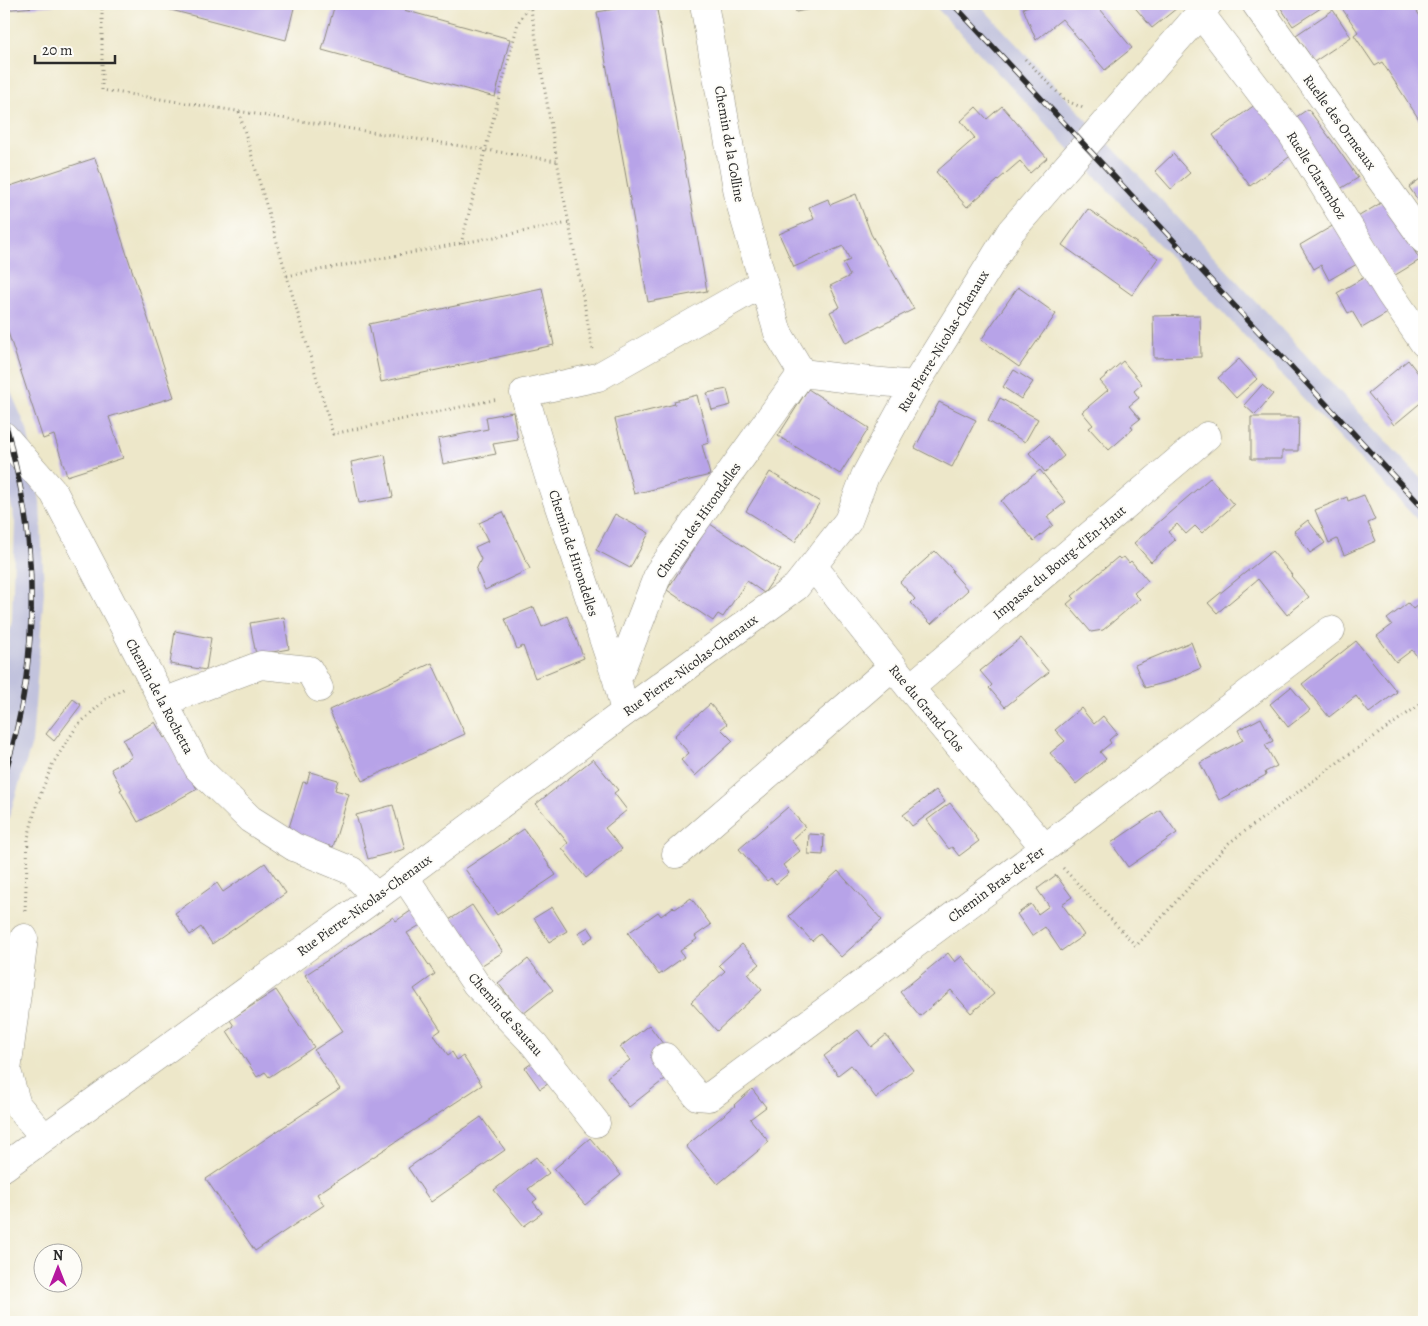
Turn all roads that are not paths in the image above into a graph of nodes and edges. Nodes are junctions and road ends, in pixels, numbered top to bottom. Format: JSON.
{"nodes":[{"id":1,"x":704,"y":4,"type":"edge"},
{"id":2,"x":1256,"y":4,"type":"edge"},
{"id":3,"x":1204,"y":8,"type":"edge"},
{"id":4,"x":1424,"y":240,"type":"edge"},
{"id":5,"x":763,"y":283,"type":"junction"},
{"id":6,"x":1424,"y":343,"type":"edge"},
{"id":7,"x":802,"y":373,"type":"junction"},
{"id":8,"x":915,"y":385,"type":"junction"},
{"id":9,"x":4,"y":436,"type":"edge"},
{"id":10,"x":1207,"y":436,"type":"dead end"},
{"id":11,"x":813,"y":566,"type":"junction"},
{"id":12,"x":1331,"y":630,"type":"dead end"},
{"id":13,"x":892,"y":666,"type":"junction"},
{"id":14,"x":617,"y":680,"type":"junction"},
{"id":15,"x":320,"y":688,"type":"dead end"},
{"id":16,"x":910,"y":688,"type":"junction"},
{"id":17,"x":163,"y":702,"type":"junction"},
{"id":18,"x":625,"y":712,"type":"junction"},
{"id":19,"x":1045,"y":848,"type":"junction"},
{"id":20,"x":676,"y":854,"type":"dead end"},
{"id":21,"x":404,"y":876,"type":"junction"},
{"id":22,"x":376,"y":897,"type":"junction"},
{"id":23,"x":24,"y":938,"type":"road end"},
{"id":24,"x":665,"y":1057,"type":"dead end"},
{"id":25,"x":596,"y":1123,"type":"dead end"},
{"id":26,"x":44,"y":1137,"type":"junction"},
{"id":27,"x":4,"y":1167,"type":"edge"}],
"edges":[{"from":1,"to":5,"type":"street","name":"Chemin de la Colline"},
{"from":2,"to":4,"type":"street","name":"Ruelle des Ormeaux"},
{"from":3,"to":6,"type":"street","name":"Ruelle Claremboz"},
{"from":3,"to":8,"type":"street","name":"Rue Pierre-Nicolas-Chenaux"},
{"from":5,"to":7,"type":"street","name":"Chemin de la Colline"},
{"from":5,"to":14,"type":"street","name":"Chemin de Hirondelles"},
{"from":7,"to":8,"type":"street"},
{"from":7,"to":14,"type":"street","name":"Chemin des Hirondelles"},
{"from":8,"to":11,"type":"street","name":"Rue Pierre-Nicolas-Chenaux"},
{"from":9,"to":17,"type":"street","name":"Chemin de la Rochetta"},
{"from":10,"to":16,"type":"street","name":"Impasse du Bourg-d'En-Haut"},
{"from":11,"to":13,"type":"street","name":"Rue du Grand-Clos"},
{"from":11,"to":18,"type":"street","name":"Rue Pierre-Nicolas-Chenaux"},
{"from":12,"to":19,"type":"street","name":"Chemin Bras-de-Fer"},
{"from":13,"to":16,"type":"street","name":"Rue du Grand-Clos"},
{"from":13,"to":20,"type":"street"},
{"from":14,"to":18,"type":"street","name":"Chemin de Hirondelles"},
{"from":15,"to":17,"type":"street"},
{"from":16,"to":19,"type":"street","name":"Rue du Grand-Clos"},
{"from":17,"to":22,"type":"street","name":"Chemin de la Rochetta"},
{"from":18,"to":21,"type":"street","name":"Rue Pierre-Nicolas-Chenaux"},
{"from":19,"to":24,"type":"street","name":"Chemin Bras-de-Fer"},
{"from":21,"to":22,"type":"street","name":"Rue Pierre-Nicolas-Chenaux"},
{"from":21,"to":25,"type":"street","name":"Chemin de Sautau"},
{"from":22,"to":26,"type":"street","name":"Rue Pierre-Nicolas-Chenaux"},
{"from":23,"to":26,"type":"street"},
{"from":26,"to":27,"type":"street","name":"Rue Pierre-Nicolas-Chenaux"}]}
